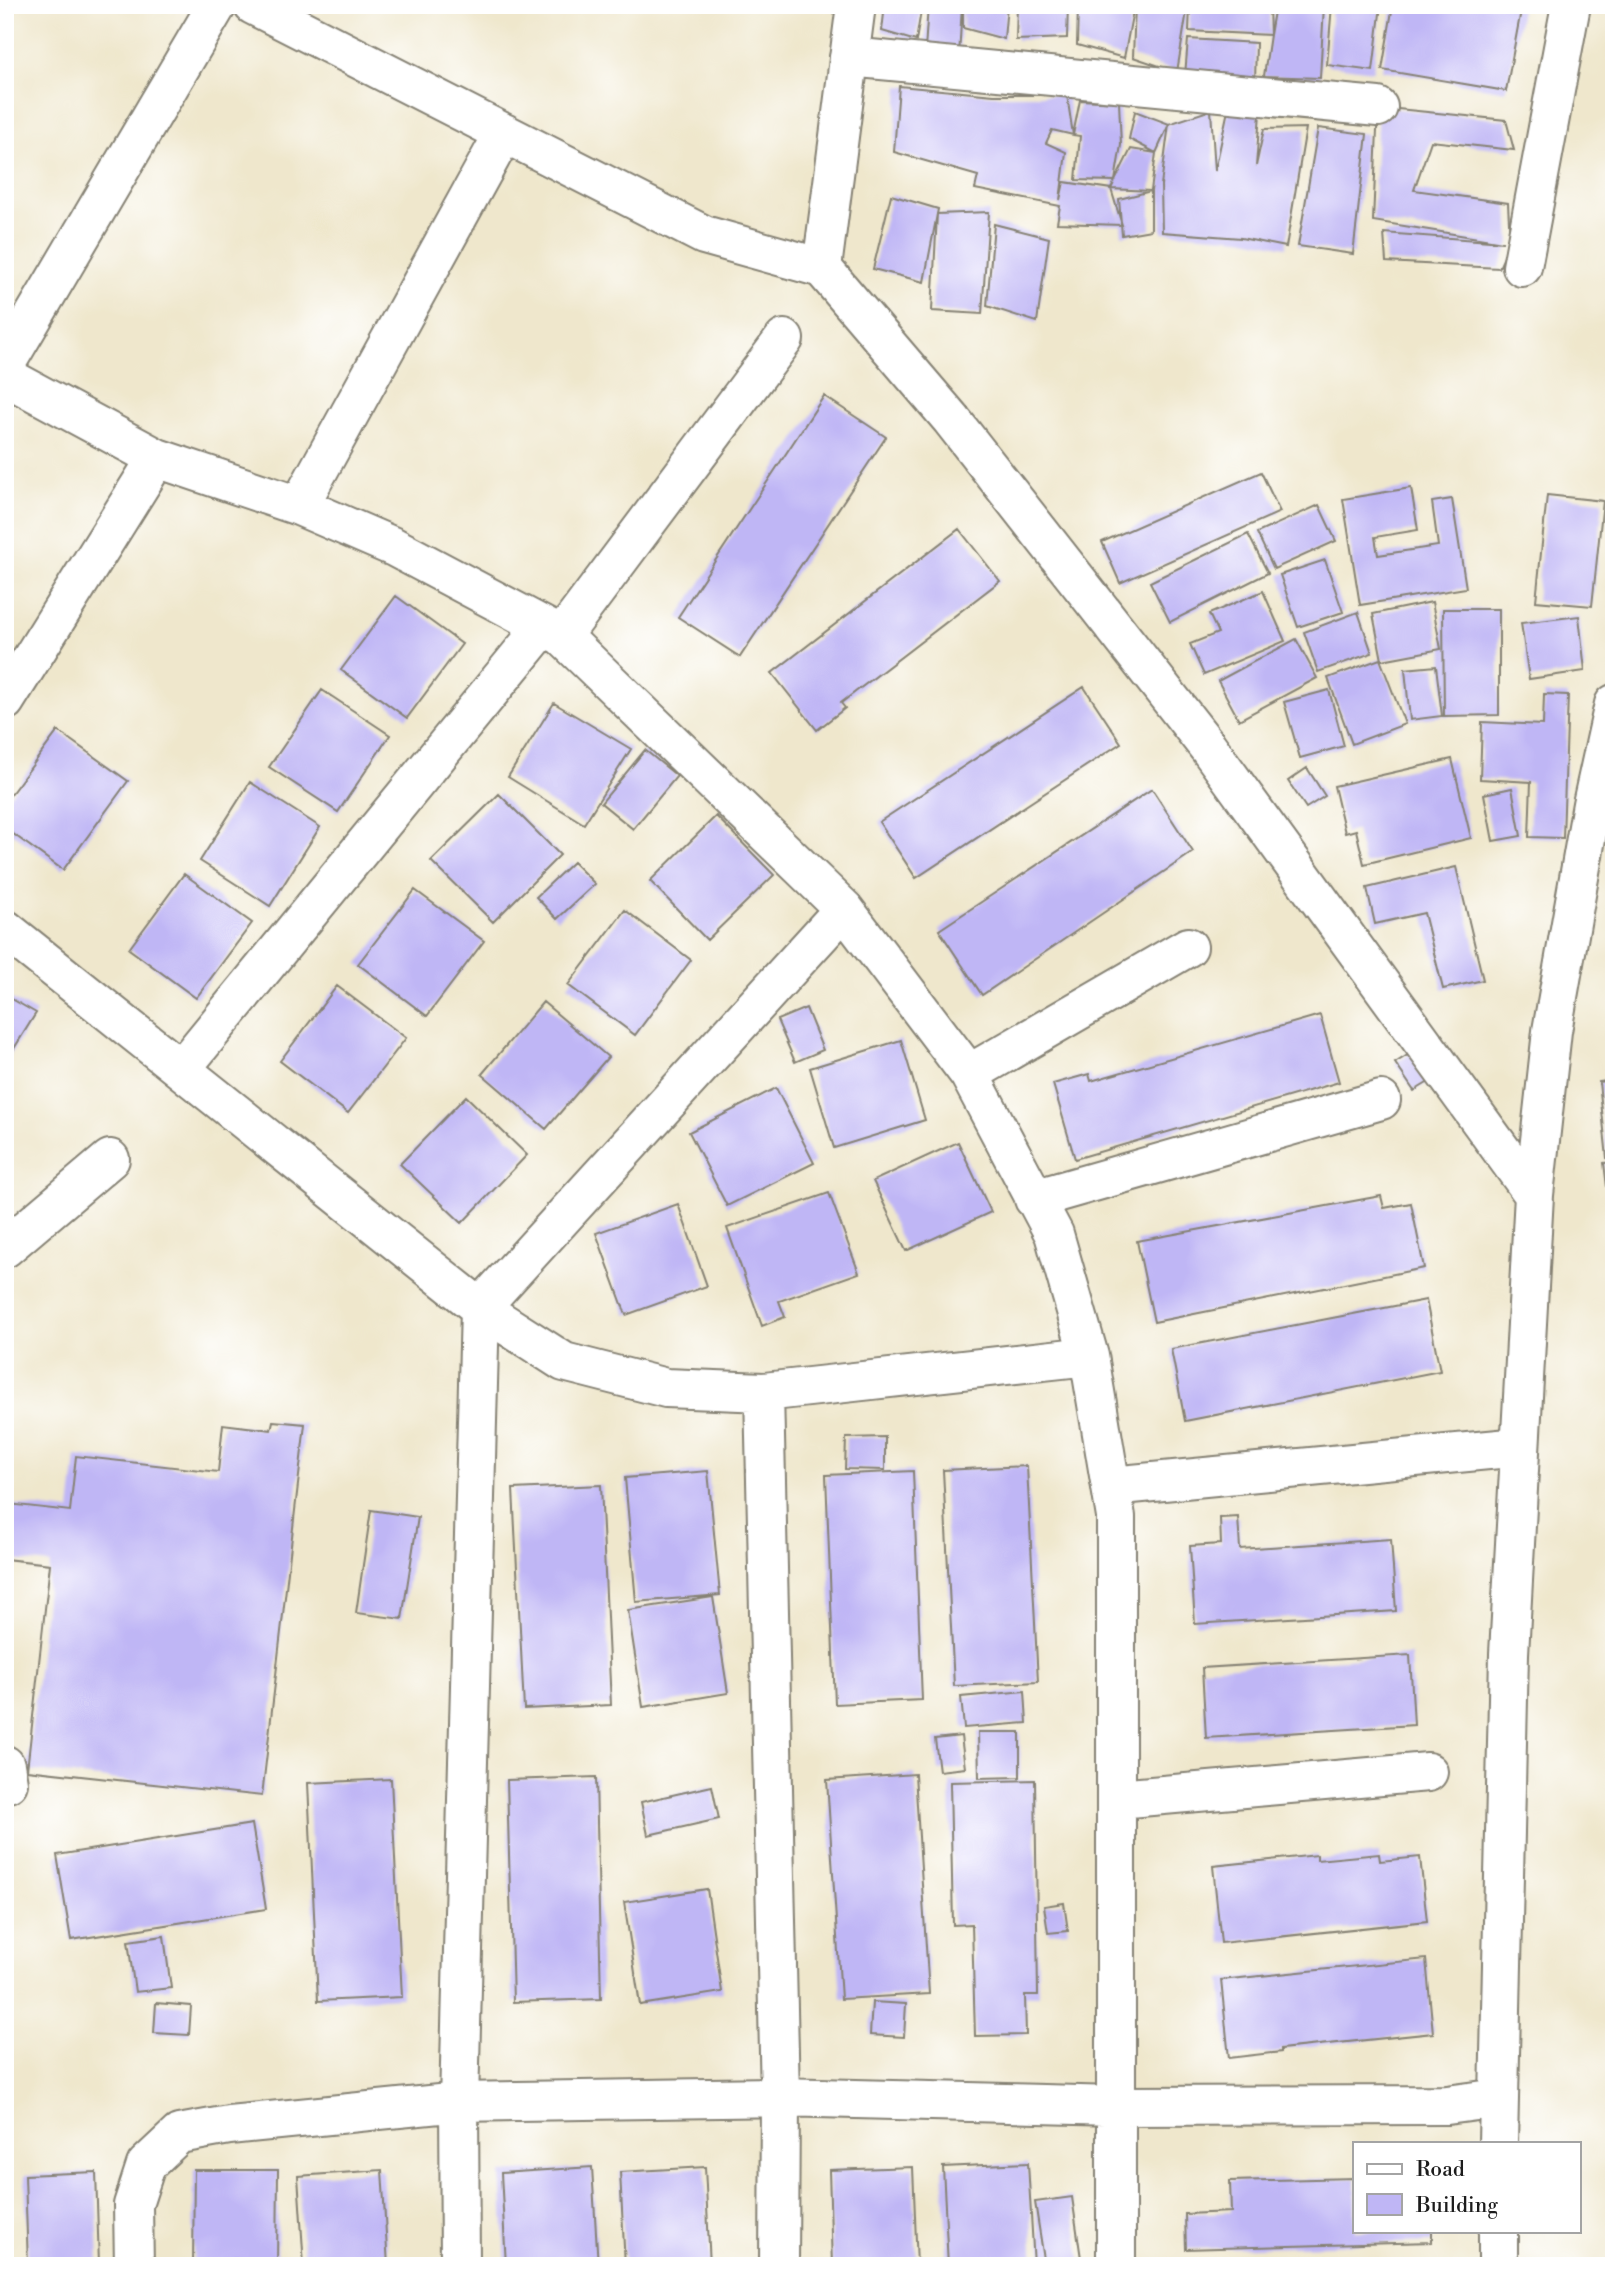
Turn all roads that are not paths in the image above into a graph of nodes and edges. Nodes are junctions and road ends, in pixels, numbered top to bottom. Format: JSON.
{"nodes":[{"id":1,"x":216,"y":5,"type":"edge"},
{"id":2,"x":253,"y":5,"type":"edge"},
{"id":3,"x":856,"y":5,"type":"edge"},
{"id":4,"x":1571,"y":5,"type":"edge"},
{"id":5,"x":849,"y":57,"type":"junction"},
{"id":6,"x":1378,"y":107,"type":"dead end"},
{"id":7,"x":504,"y":133,"type":"junction"},
{"id":8,"x":1522,"y":267,"type":"dead end"},
{"id":9,"x":822,"y":268,"type":"junction"},
{"id":10,"x":784,"y":339,"type":"dead end"},
{"id":11,"x":5,"y":365,"type":"edge"},
{"id":12,"x":5,"y":376,"type":"edge"},
{"id":13,"x":157,"y":458,"type":"junction"},
{"id":14,"x":299,"y":506,"type":"junction"},
{"id":15,"x":553,"y":632,"type":"junction"},
{"id":16,"x":5,"y":701,"type":"edge"},
{"id":17,"x":1614,"y":704,"type":"edge"},
{"id":18,"x":1603,"y":806,"type":"edge"},
{"id":19,"x":844,"y":909,"type":"junction"},
{"id":20,"x":5,"y":929,"type":"edge"},
{"id":21,"x":1188,"y":947,"type":"dead end"},
{"id":22,"x":181,"y":1069,"type":"junction"},
{"id":23,"x":970,"y":1074,"type":"junction"},
{"id":24,"x":1381,"y":1101,"type":"dead end"},
{"id":25,"x":110,"y":1159,"type":"dead end"},
{"id":26,"x":1534,"y":1195,"type":"junction"},
{"id":27,"x":1034,"y":1199,"type":"junction"},
{"id":28,"x":5,"y":1248,"type":"edge"},
{"id":29,"x":480,"y":1308,"type":"junction"},
{"id":30,"x":1088,"y":1356,"type":"junction"},
{"id":31,"x":764,"y":1392,"type":"junction"},
{"id":32,"x":1521,"y":1447,"type":"junction"},
{"id":33,"x":1111,"y":1486,"type":"junction"},
{"id":34,"x":1427,"y":1772,"type":"dead end"},
{"id":35,"x":1117,"y":1799,"type":"junction"},
{"id":36,"x":780,"y":2097,"type":"junction"},
{"id":37,"x":1499,"y":2098,"type":"junction"},
{"id":38,"x":459,"y":2102,"type":"junction"},
{"id":39,"x":1115,"y":2106,"type":"junction"},
{"id":40,"x":1498,"y":2142,"type":"edge"},
{"id":41,"x":1498,"y":2232,"type":"edge"},
{"id":42,"x":134,"y":2266,"type":"edge"},
{"id":43,"x":460,"y":2266,"type":"edge"},
{"id":44,"x":779,"y":2266,"type":"edge"},
{"id":45,"x":1116,"y":2266,"type":"edge"},
{"id":46,"x":1497,"y":2266,"type":"edge"}],
"edges":[{"from":1,"to":11,"type":"street"},
{"from":2,"to":7,"type":"street"},
{"from":3,"to":5,"type":"street"},
{"from":4,"to":8,"type":"street"},
{"from":5,"to":6,"type":"street"},
{"from":5,"to":9,"type":"street"},
{"from":7,"to":9,"type":"street"},
{"from":7,"to":14,"type":"street"},
{"from":9,"to":26,"type":"street"},
{"from":10,"to":15,"type":"street"},
{"from":12,"to":13,"type":"street"},
{"from":13,"to":14,"type":"street"},
{"from":13,"to":16,"type":"street"},
{"from":14,"to":15,"type":"street"},
{"from":15,"to":19,"type":"street"},
{"from":15,"to":22,"type":"street"},
{"from":17,"to":18,"type":"street"},
{"from":18,"to":26,"type":"street"},
{"from":19,"to":23,"type":"street"},
{"from":19,"to":29,"type":"street"},
{"from":20,"to":22,"type":"street"},
{"from":21,"to":23,"type":"street"},
{"from":22,"to":29,"type":"street"},
{"from":23,"to":27,"type":"street"},
{"from":24,"to":27,"type":"street"},
{"from":25,"to":28,"type":"street"},
{"from":26,"to":32,"type":"street"},
{"from":27,"to":30,"type":"street"},
{"from":29,"to":31,"type":"street"},
{"from":29,"to":38,"type":"street"},
{"from":30,"to":31,"type":"street"},
{"from":30,"to":33,"type":"street"},
{"from":31,"to":36,"type":"street"},
{"from":32,"to":33,"type":"street"},
{"from":32,"to":37,"type":"street"},
{"from":33,"to":35,"type":"street"},
{"from":34,"to":35,"type":"street"},
{"from":35,"to":39,"type":"street"},
{"from":36,"to":38,"type":"street"},
{"from":36,"to":39,"type":"street"},
{"from":36,"to":44,"type":"street"},
{"from":37,"to":39,"type":"street"},
{"from":37,"to":40,"type":"street"},
{"from":38,"to":42,"type":"street"},
{"from":38,"to":43,"type":"street"},
{"from":39,"to":45,"type":"street"},
{"from":41,"to":46,"type":"street"}]}
